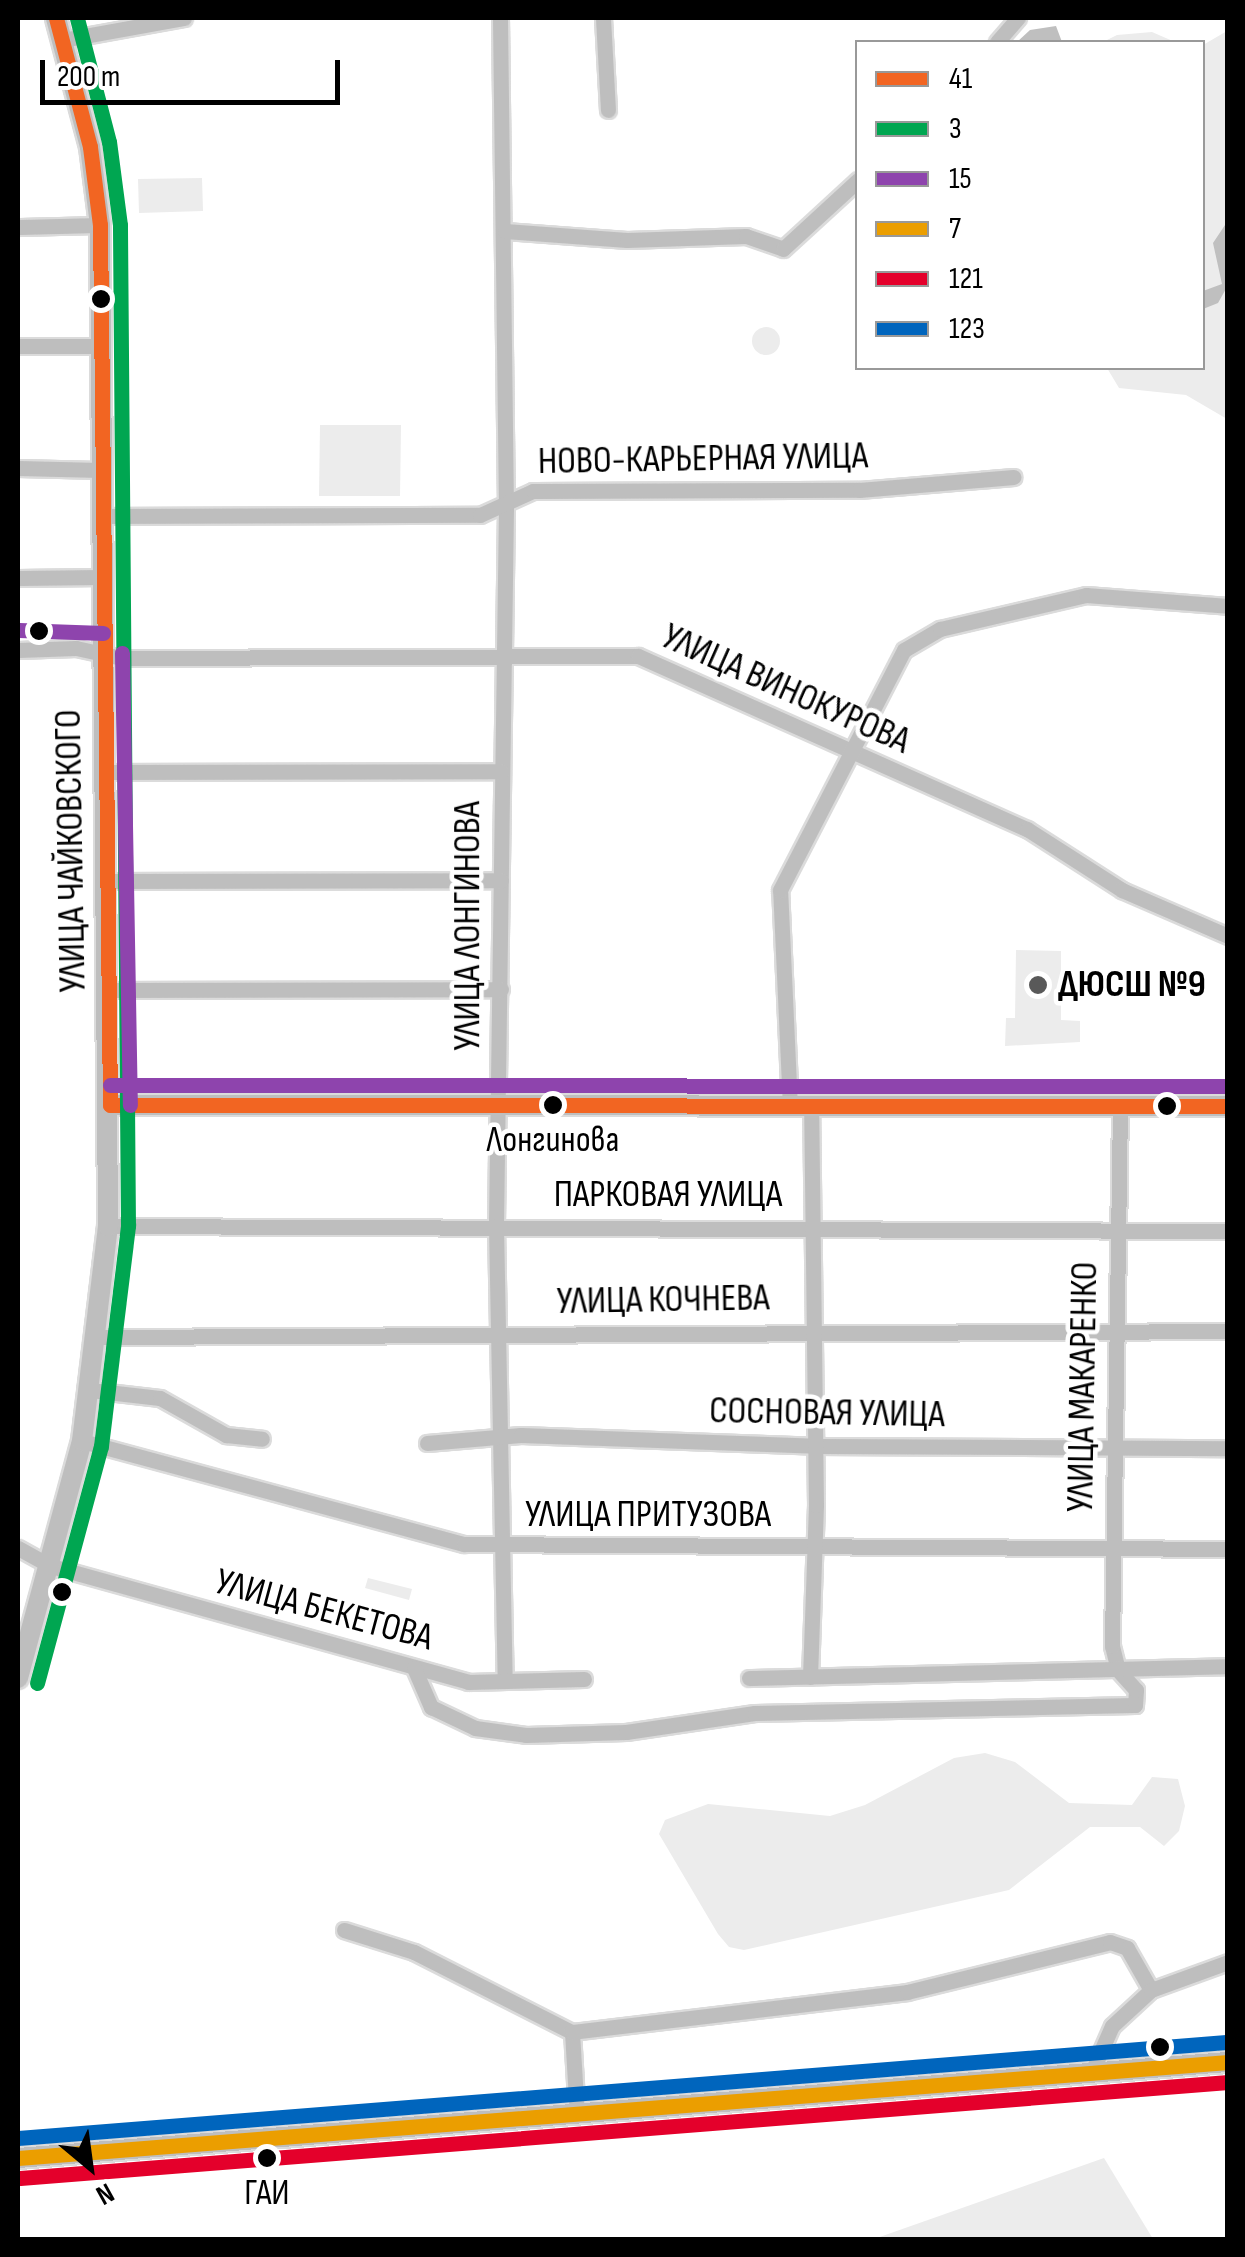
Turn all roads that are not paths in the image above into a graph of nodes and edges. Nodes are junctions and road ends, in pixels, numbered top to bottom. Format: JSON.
{"nodes":[{"id":1,"x":56,"y":18,"type":"edge"},
{"id":2,"x":184,"y":18,"type":"edge"},
{"id":3,"x":500,"y":18,"type":"edge"},
{"id":4,"x":603,"y":18,"type":"edge"},
{"id":5,"x":1018,"y":18,"type":"edge"},
{"id":6,"x":62,"y":40,"type":"junction"},
{"id":7,"x":999,"y":40,"type":"edge"},
{"id":8,"x":608,"y":110,"type":"dead end"},
{"id":9,"x":855,"y":183,"type":"edge"},
{"id":10,"x":100,"y":225,"type":"junction"},
{"id":11,"x":18,"y":227,"type":"edge"},
{"id":12,"x":505,"y":231,"type":"junction"},
{"id":13,"x":18,"y":346,"type":"edge"},
{"id":14,"x":101,"y":346,"type":"junction"},
{"id":15,"x":18,"y":468,"type":"edge"},
{"id":16,"x":100,"y":470,"type":"junction"},
{"id":17,"x":1013,"y":477,"type":"dead end"},
{"id":18,"x":506,"y":508,"type":"junction"},
{"id":19,"x":101,"y":516,"type":"junction"},
{"id":20,"x":18,"y":578,"type":"edge"},
{"id":21,"x":102,"y":578,"type":"junction"},
{"id":22,"x":1228,"y":606,"type":"edge"},
{"id":23,"x":18,"y":650,"type":"edge"},
{"id":24,"x":102,"y":654,"type":"junction"},
{"id":25,"x":500,"y":657,"type":"junction"},
{"id":26,"x":848,"y":752,"type":"junction"},
{"id":27,"x":502,"y":771,"type":"junction"},
{"id":28,"x":107,"y":772,"type":"junction"},
{"id":29,"x":501,"y":880,"type":"junction"},
{"id":30,"x":108,"y":881,"type":"junction"},
{"id":31,"x":1228,"y":936,"type":"edge"},
{"id":32,"x":501,"y":989,"type":"junction"},
{"id":33,"x":109,"y":990,"type":"junction"},
{"id":34,"x":110,"y":1105,"type":"junction"},
{"id":35,"x":1120,"y":1106,"type":"junction"},
{"id":36,"x":1228,"y":1106,"type":"edge"},
{"id":37,"x":800,"y":1107,"type":"junction"},
{"id":38,"x":498,"y":1108,"type":"junction"},
{"id":39,"x":108,"y":1226,"type":"junction"},
{"id":40,"x":496,"y":1226,"type":"junction"},
{"id":41,"x":812,"y":1228,"type":"junction"},
{"id":42,"x":1118,"y":1230,"type":"junction"},
{"id":43,"x":1228,"y":1230,"type":"edge"},
{"id":44,"x":813,"y":1331,"type":"junction"},
{"id":45,"x":1228,"y":1331,"type":"edge"},
{"id":46,"x":1114,"y":1332,"type":"junction"},
{"id":47,"x":498,"y":1334,"type":"junction"},
{"id":48,"x":99,"y":1337,"type":"junction"},
{"id":49,"x":90,"y":1390,"type":"junction"},
{"id":50,"x":498,"y":1437,"type":"junction"},
{"id":51,"x":262,"y":1439,"type":"dead end"},
{"id":52,"x":82,"y":1441,"type":"junction"},
{"id":53,"x":427,"y":1443,"type":"dead end"},
{"id":54,"x":815,"y":1446,"type":"junction"},
{"id":55,"x":1228,"y":1448,"type":"edge"},
{"id":56,"x":1112,"y":1449,"type":"junction"},
{"id":57,"x":498,"y":1547,"type":"junction"},
{"id":58,"x":18,"y":1548,"type":"edge"},
{"id":59,"x":814,"y":1548,"type":"junction"},
{"id":60,"x":1114,"y":1548,"type":"junction"},
{"id":61,"x":1228,"y":1549,"type":"edge"},
{"id":62,"x":52,"y":1566,"type":"junction"},
{"id":63,"x":1228,"y":1666,"type":"edge"},
{"id":64,"x":414,"y":1668,"type":"junction"},
{"id":65,"x":1118,"y":1670,"type":"junction"},
{"id":66,"x":810,"y":1677,"type":"junction"},
{"id":67,"x":18,"y":1678,"type":"edge"},
{"id":68,"x":749,"y":1678,"type":"dead end"},
{"id":69,"x":584,"y":1679,"type":"dead end"},
{"id":70,"x":505,"y":1681,"type":"junction"},
{"id":71,"x":344,"y":1930,"type":"dead end"},
{"id":72,"x":1228,"y":1962,"type":"edge"},
{"id":73,"x":1151,"y":1990,"type":"junction"},
{"id":74,"x":572,"y":2032,"type":"junction"},
{"id":75,"x":1228,"y":2062,"type":"edge"},
{"id":76,"x":1091,"y":2074,"type":"junction"},
{"id":77,"x":577,"y":2115,"type":"junction"},
{"id":78,"x":18,"y":2158,"type":"edge"}],
"edges":[{"from":1,"to":6,"type":"main road","name":"УЛИЦА ЧАЙКОВСКОГО"},
{"from":2,"to":6,"type":"street"},
{"from":3,"to":12,"type":"street","name":"УЛИЦА ЛОНГИНОВА"},
{"from":4,"to":8,"type":"street"},
{"from":5,"to":7,"type":"street"},
{"from":6,"to":10,"type":"main road","name":"УЛИЦА ЧАЙКОВСКОГО"},
{"from":9,"to":12,"type":"street"},
{"from":10,"to":11,"type":"street"},
{"from":10,"to":14,"type":"main road","name":"УЛИЦА ЧАЙКОВСКОГО"},
{"from":12,"to":18,"type":"street","name":"УЛИЦА ЛОНГИНОВА"},
{"from":13,"to":14,"type":"street"},
{"from":14,"to":16,"type":"main road","name":"УЛИЦА ЧАЙКОВСКОГО"},
{"from":15,"to":16,"type":"street"},
{"from":16,"to":19,"type":"main road","name":"УЛИЦА ЧАЙКОВСКОГО"},
{"from":17,"to":18,"type":"street","name":"НОВО-КАРЬЕРНАЯ УЛИЦА"},
{"from":18,"to":19,"type":"street","name":"НОВО-КАРЬЕРНАЯ УЛИЦА"},
{"from":18,"to":25,"type":"street","name":"УЛИЦА ЛОНГИНОВА"},
{"from":19,"to":21,"type":"main road","name":"УЛИЦА ЧАЙКОВСКОГО"},
{"from":20,"to":21,"type":"street"},
{"from":21,"to":24,"type":"main road","name":"УЛИЦА ЧАЙКОВСКОГО"},
{"from":22,"to":26,"type":"street"},
{"from":23,"to":24,"type":"street","name":"УЛИЦА ВИНОКУРОВА"},
{"from":24,"to":25,"type":"street","name":"УЛИЦА ВИНОКУРОВА"},
{"from":24,"to":28,"type":"main road","name":"УЛИЦА ЧАЙКОВСКОГО"},
{"from":25,"to":26,"type":"street","name":"УЛИЦА ВИНОКУРОВА"},
{"from":25,"to":27,"type":"street","name":"УЛИЦА ЛОНГИНОВА"},
{"from":26,"to":31,"type":"street","name":"УЛИЦА ВИНОКУРОВА"},
{"from":26,"to":37,"type":"street"},
{"from":27,"to":28,"type":"street"},
{"from":27,"to":29,"type":"street","name":"УЛИЦА ЛОНГИНОВА"},
{"from":28,"to":30,"type":"main road","name":"УЛИЦА ЧАЙКОВСКОГО"},
{"from":29,"to":30,"type":"street"},
{"from":29,"to":32,"type":"street","name":"УЛИЦА ЛОНГИНОВА"},
{"from":30,"to":33,"type":"main road","name":"УЛИЦА ЧАЙКОВСКОГО"},
{"from":32,"to":33,"type":"street"},
{"from":32,"to":38,"type":"street","name":"УЛИЦА ЛОНГИНОВА"},
{"from":33,"to":34,"type":"main road","name":"УЛИЦА ЧАЙКОВСКОГО"},
{"from":34,"to":38,"type":"main road"},
{"from":34,"to":39,"type":"main road","name":"УЛИЦА ЧАЙКОВСКОГО"},
{"from":35,"to":36,"type":"main road"},
{"from":35,"to":37,"type":"main road"},
{"from":35,"to":42,"type":"street","name":"УЛИЦА МАКАРЕНКО"},
{"from":37,"to":38,"type":"main road"},
{"from":37,"to":41,"type":"street"},
{"from":38,"to":40,"type":"street","name":"УЛИЦА ЛОНГИНОВА"},
{"from":39,"to":40,"type":"street","name":"ПАРКОВАЯ УЛИЦА"},
{"from":39,"to":48,"type":"main road","name":"УЛИЦА ЧАЙКОВСКОГО"},
{"from":40,"to":41,"type":"street","name":"ПАРКОВАЯ УЛИЦА"},
{"from":40,"to":47,"type":"street","name":"УЛИЦА ЛОНГИНОВА"},
{"from":41,"to":42,"type":"street","name":"ПАРКОВАЯ УЛИЦА"},
{"from":41,"to":44,"type":"street"},
{"from":42,"to":43,"type":"street","name":"ПАРКОВАЯ УЛИЦА"},
{"from":42,"to":46,"type":"street","name":"УЛИЦА МАКАРЕНКО"},
{"from":44,"to":46,"type":"street","name":"УЛИЦА КОЧНЕВА"},
{"from":44,"to":47,"type":"street","name":"УЛИЦА КОЧНЕВА"},
{"from":44,"to":54,"type":"street"},
{"from":45,"to":46,"type":"street","name":"УЛИЦА КОЧНЕВА"},
{"from":46,"to":56,"type":"street","name":"УЛИЦА МАКАРЕНКО"},
{"from":47,"to":48,"type":"street","name":"УЛИЦА КОЧНЕВА"},
{"from":47,"to":50,"type":"street","name":"УЛИЦА ЛОНГИНОВА"},
{"from":48,"to":49,"type":"main road","name":"УЛИЦА ЧАЙКОВСКОГО"},
{"from":49,"to":51,"type":"street"},
{"from":49,"to":52,"type":"main road","name":"УЛИЦА ЧАЙКОВСКОГО"},
{"from":50,"to":53,"type":"street","name":"СОСНОВАЯ УЛИЦА"},
{"from":50,"to":54,"type":"street","name":"СОСНОВАЯ УЛИЦА"},
{"from":50,"to":57,"type":"street","name":"УЛИЦА ЛОНГИНОВА"},
{"from":52,"to":57,"type":"street","name":"УЛИЦА ПРИТУЗОВА"},
{"from":52,"to":62,"type":"main road","name":"УЛИЦА ЧАЙКОВСКОГО"},
{"from":54,"to":56,"type":"street","name":"СОСНОВАЯ УЛИЦА"},
{"from":54,"to":59,"type":"street"},
{"from":55,"to":56,"type":"street","name":"СОСНОВАЯ УЛИЦА"},
{"from":56,"to":60,"type":"street","name":"УЛИЦА МАКАРЕНКО"},
{"from":57,"to":59,"type":"street","name":"УЛИЦА ПРИТУЗОВА"},
{"from":57,"to":70,"type":"street","name":"УЛИЦА ЛОНГИНОВА"},
{"from":58,"to":62,"type":"street","name":"УЛИЦА БЕКЕТОВА"},
{"from":59,"to":60,"type":"street","name":"УЛИЦА ПРИТУЗОВА"},
{"from":59,"to":66,"type":"street"},
{"from":60,"to":61,"type":"street","name":"УЛИЦА ПРИТУЗОВА"},
{"from":60,"to":65,"type":"street","name":"УЛИЦА МАКАРЕНКО"},
{"from":62,"to":64,"type":"street","name":"УЛИЦА БЕКЕТОВА"},
{"from":62,"to":67,"type":"main road","name":"УЛИЦА ЧАЙКОВСКОГО"},
{"from":63,"to":65,"type":"street"},
{"from":64,"to":65,"type":"street","name":"УЛИЦА МАКАРЕНКО"},
{"from":64,"to":70,"type":"street","name":"УЛИЦА БЕКЕТОВА"},
{"from":65,"to":66,"type":"street"},
{"from":66,"to":68,"type":"street"},
{"from":69,"to":70,"type":"street","name":"УЛИЦА БЕКЕТОВА"},
{"from":71,"to":74,"type":"street"},
{"from":72,"to":73,"type":"street"},
{"from":73,"to":74,"type":"street"},
{"from":73,"to":76,"type":"street"},
{"from":74,"to":77,"type":"street"},
{"from":75,"to":76,"type":"main road"},
{"from":76,"to":77,"type":"main road"},
{"from":77,"to":78,"type":"main road"}]}
